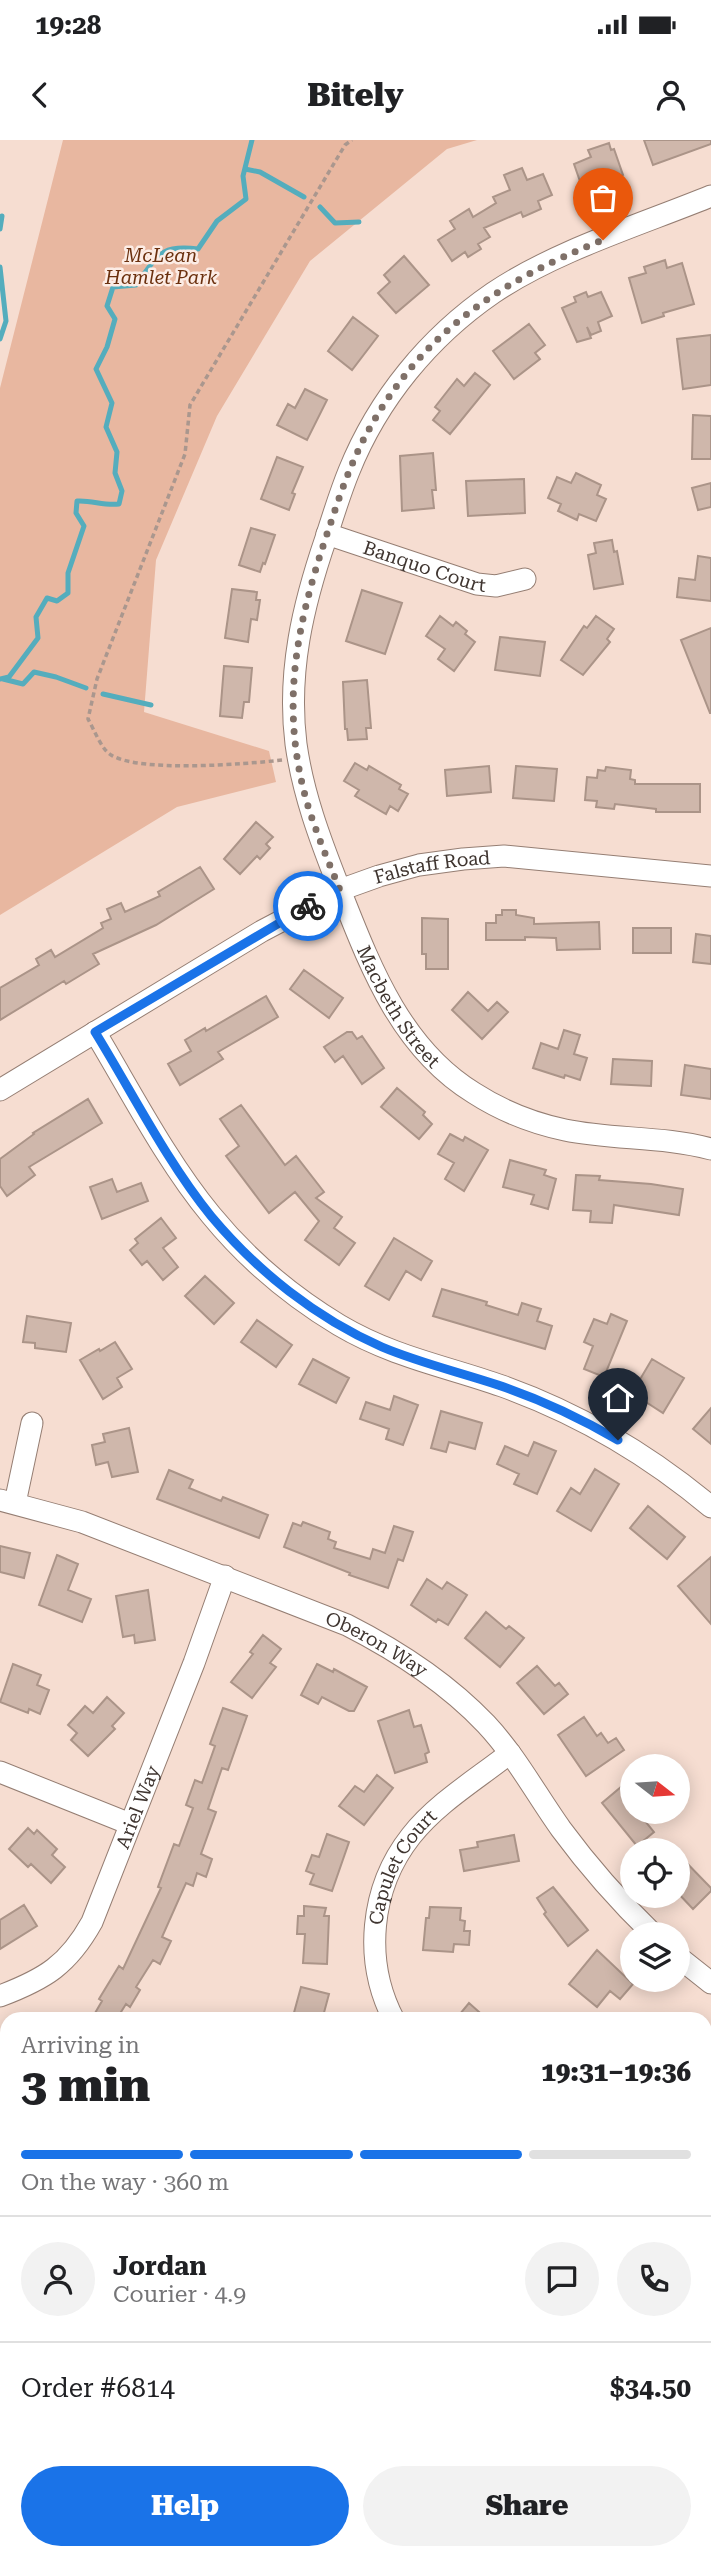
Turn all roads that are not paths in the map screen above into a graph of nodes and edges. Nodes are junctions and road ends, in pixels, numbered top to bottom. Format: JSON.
{"nodes":[{"id":1,"x":709,"y":203,"type":"edge"},
{"id":2,"x":327,"y":534,"type":"junction"},
{"id":3,"x":526,"y":579,"type":"dead end"},
{"id":4,"x":711,"y":876,"type":"edge"},
{"id":5,"x":340,"y":890,"type":"junction"},
{"id":6,"x":95,"y":1032,"type":"junction"},
{"id":7,"x":0,"y":1090,"type":"edge"},
{"id":8,"x":711,"y":1149,"type":"edge"},
{"id":9,"x":32,"y":1423,"type":"dead end"},
{"id":10,"x":7,"y":1501,"type":"edge"},
{"id":11,"x":711,"y":1507,"type":"edge"},
{"id":12,"x":225,"y":1576,"type":"junction"},
{"id":13,"x":510,"y":1753,"type":"junction"},
{"id":14,"x":0,"y":1772,"type":"edge"},
{"id":15,"x":130,"y":1824,"type":"junction"},
{"id":16,"x":642,"y":1922,"type":"edge"},
{"id":17,"x":690,"y":1966,"type":"edge"},
{"id":18,"x":711,"y":1983,"type":"edge"},
{"id":19,"x":0,"y":1996,"type":"edge"},
{"id":20,"x":391,"y":2012,"type":"edge"}],
"edges":[{"from":1,"to":2,"type":"street","name":"Macbeth Street"},
{"from":2,"to":3,"type":"street","name":"Banquo Court"},
{"from":2,"to":5,"type":"street","name":"Macbeth Street"},
{"from":4,"to":5,"type":"street","name":"Falstaff Road"},
{"from":5,"to":6,"type":"street","name":"Falstaff Road"},
{"from":5,"to":8,"type":"street","name":"Macbeth Street"},
{"from":6,"to":7,"type":"street","name":"Falstaff Road"},
{"from":6,"to":11,"type":"street"},
{"from":9,"to":10,"type":"street"},
{"from":10,"to":12,"type":"street","name":"Oberon Way"},
{"from":12,"to":13,"type":"street","name":"Oberon Way"},
{"from":12,"to":15,"type":"street","name":"Ariel Way"},
{"from":13,"to":16,"type":"street","name":"Oberon Way"},
{"from":13,"to":20,"type":"street","name":"Capulet Court"},
{"from":14,"to":15,"type":"street"},
{"from":15,"to":19,"type":"street","name":"Ariel Way"},
{"from":17,"to":18,"type":"street"}]}
